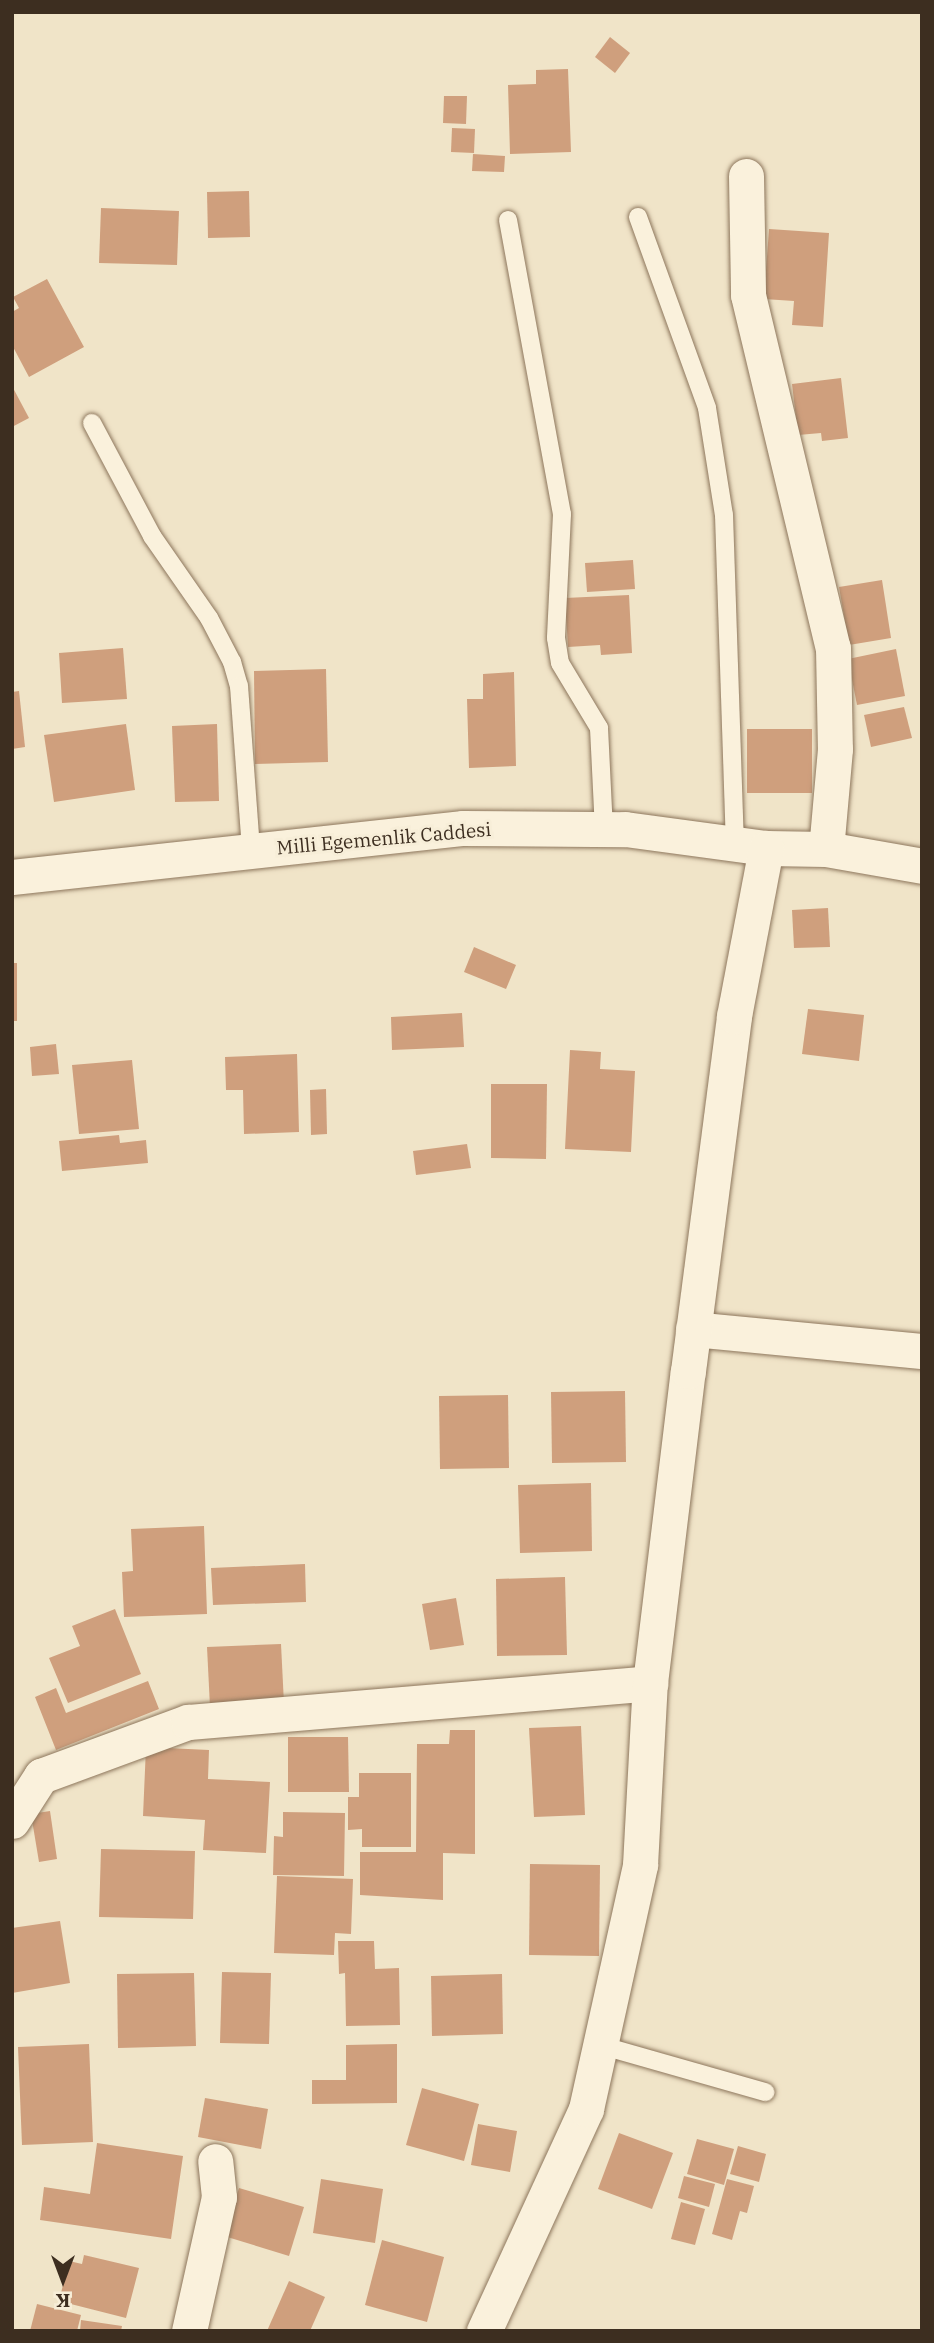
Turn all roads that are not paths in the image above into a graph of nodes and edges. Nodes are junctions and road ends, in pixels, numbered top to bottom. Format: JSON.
{"nodes":[{"id":1,"x":746,"y":177,"type":"dead end"},
{"id":2,"x":638,"y":217,"type":"dead end"},
{"id":3,"x":508,"y":220,"type":"dead end"},
{"id":4,"x":92,"y":423,"type":"dead end"},
{"id":5,"x":604,"y":829,"type":"junction"},
{"id":6,"x":751,"y":846,"type":"junction"},
{"id":7,"x":825,"y":849,"type":"junction"},
{"id":8,"x":251,"y":852,"type":"junction"},
{"id":9,"x":922,"y":866,"type":"edge"},
{"id":10,"x":12,"y":877,"type":"edge"},
{"id":11,"x":693,"y":1329,"type":"junction"},
{"id":12,"x":922,"y":1351,"type":"edge"},
{"id":13,"x":650,"y":1683,"type":"junction"},
{"id":14,"x":12,"y":1821,"type":"edge"},
{"id":15,"x":600,"y":2045,"type":"junction"},
{"id":16,"x":765,"y":2092,"type":"dead end"},
{"id":17,"x":215,"y":2161,"type":"dead end"},
{"id":18,"x":189,"y":2331,"type":"edge"},
{"id":19,"x":484,"y":2331,"type":"edge"}],
"edges":[{"from":1,"to":7,"type":"street"},
{"from":2,"to":6,"type":"lane"},
{"from":3,"to":5,"type":"lane"},
{"from":4,"to":8,"type":"lane"},
{"from":5,"to":6,"type":"street","name":"Milli Egemenlik Caddesi"},
{"from":5,"to":8,"type":"street","name":"Milli Egemenlik Caddesi"},
{"from":6,"to":7,"type":"street","name":"Milli Egemenlik Caddesi"},
{"from":6,"to":11,"type":"street"},
{"from":7,"to":9,"type":"street","name":"Milli Egemenlik Caddesi"},
{"from":8,"to":10,"type":"street","name":"Milli Egemenlik Caddesi"},
{"from":11,"to":12,"type":"street"},
{"from":11,"to":13,"type":"street"},
{"from":13,"to":14,"type":"street"},
{"from":13,"to":15,"type":"street"},
{"from":15,"to":16,"type":"lane"},
{"from":15,"to":19,"type":"street"},
{"from":17,"to":18,"type":"street"}]}
